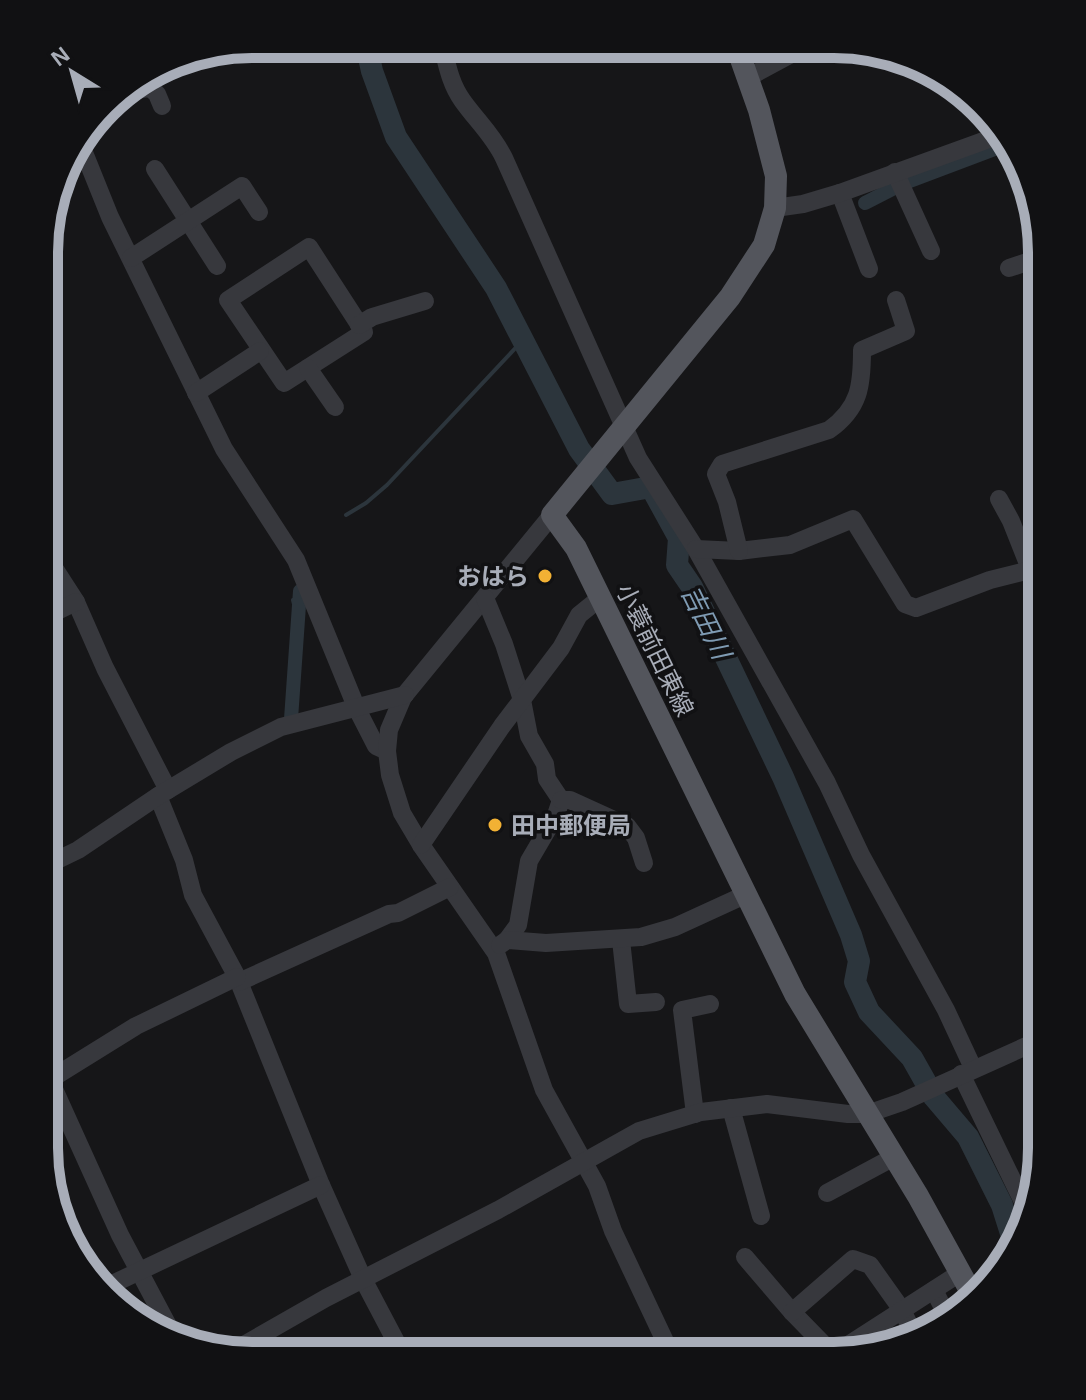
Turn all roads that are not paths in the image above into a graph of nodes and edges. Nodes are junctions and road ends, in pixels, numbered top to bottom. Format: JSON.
{"nodes":[{"id":1,"x":446,"y":58,"type":"edge"},
{"id":2,"x":740,"y":58,"type":"edge"},
{"id":3,"x":784,"y":58,"type":"edge"},
{"id":4,"x":747,"y":78,"type":"junction"},
{"id":5,"x":148,"y":88,"type":"edge"},
{"id":6,"x":162,"y":106,"type":"dead end"},
{"id":7,"x":991,"y":139,"type":"edge"},
{"id":8,"x":84,"y":154,"type":"edge"},
{"id":9,"x":155,"y":169,"type":"dead end"},
{"id":10,"x":899,"y":180,"type":"junction"},
{"id":11,"x":840,"y":193,"type":"junction"},
{"id":12,"x":775,"y":208,"type":"junction"},
{"id":13,"x":259,"y":212,"type":"dead end"},
{"id":14,"x":187,"y":222,"type":"junction"},
{"id":15,"x":931,"y":251,"type":"dead end"},
{"id":16,"x":131,"y":258,"type":"junction"},
{"id":17,"x":1028,"y":262,"type":"edge"},
{"id":18,"x":217,"y":266,"type":"dead end"},
{"id":19,"x":1009,"y":268,"type":"dead end"},
{"id":20,"x":869,"y":269,"type":"dead end"},
{"id":21,"x":896,"y":300,"type":"dead end"},
{"id":22,"x":425,"y":301,"type":"dead end"},
{"id":23,"x":359,"y":325,"type":"junction"},
{"id":24,"x":260,"y":351,"type":"junction"},
{"id":25,"x":308,"y":368,"type":"junction"},
{"id":26,"x":196,"y":393,"type":"junction"},
{"id":27,"x":335,"y":407,"type":"dead end"},
{"id":28,"x":619,"y":430,"type":"junction"},
{"id":29,"x":999,"y":499,"type":"dead end"},
{"id":30,"x":558,"y":506,"type":"junction"},
{"id":31,"x":696,"y":549,"type":"junction"},
{"id":32,"x":739,"y":551,"type":"junction"},
{"id":33,"x":1028,"y":553,"type":"edge"},
{"id":34,"x":1028,"y":570,"type":"edge"},
{"id":35,"x":58,"y":574,"type":"edge"},
{"id":36,"x":485,"y":598,"type":"junction"},
{"id":37,"x":600,"y":598,"type":"junction"},
{"id":38,"x":76,"y":602,"type":"junction"},
{"id":39,"x":58,"y":611,"type":"edge"},
{"id":40,"x":405,"y":695,"type":"junction"},
{"id":41,"x":522,"y":700,"type":"junction"},
{"id":42,"x":357,"y":709,"type":"junction"},
{"id":43,"x":387,"y":751,"type":"junction"},
{"id":44,"x":163,"y":793,"type":"junction"},
{"id":45,"x":561,"y":800,"type":"junction"},
{"id":46,"x":421,"y":845,"type":"junction"},
{"id":47,"x":58,"y":860,"type":"edge"},
{"id":48,"x":644,"y":863,"type":"dead end"},
{"id":49,"x":450,"y":887,"type":"junction"},
{"id":50,"x":747,"y":894,"type":"junction"},
{"id":51,"x":621,"y":940,"type":"junction"},
{"id":52,"x":501,"y":944,"type":"junction"},
{"id":53,"x":238,"y":980,"type":"junction"},
{"id":54,"x":656,"y":1002,"type":"dead end"},
{"id":55,"x":710,"y":1004,"type":"dead end"},
{"id":56,"x":1028,"y":1045,"type":"edge"},
{"id":57,"x":963,"y":1073,"type":"junction"},
{"id":58,"x":58,"y":1075,"type":"edge"},
{"id":59,"x":58,"y":1105,"type":"edge"},
{"id":60,"x":731,"y":1108,"type":"junction"},
{"id":61,"x":695,"y":1114,"type":"junction"},
{"id":62,"x":867,"y":1114,"type":"junction"},
{"id":63,"x":894,"y":1157,"type":"junction"},
{"id":64,"x":583,"y":1162,"type":"junction"},
{"id":65,"x":321,"y":1185,"type":"junction"},
{"id":66,"x":827,"y":1193,"type":"dead end"},
{"id":67,"x":1021,"y":1198,"type":"edge"},
{"id":68,"x":761,"y":1216,"type":"dead end"},
{"id":69,"x":745,"y":1257,"type":"dead end"},
{"id":70,"x":138,"y":1272,"type":"junction"},
{"id":71,"x":960,"y":1273,"type":"junction"},
{"id":72,"x":364,"y":1281,"type":"junction"},
{"id":73,"x":113,"y":1283,"type":"edge"},
{"id":74,"x":968,"y":1288,"type":"edge"},
{"id":75,"x":934,"y":1290,"type":"junction"},
{"id":76,"x":943,"y":1308,"type":"edge"},
{"id":77,"x":902,"y":1310,"type":"junction"},
{"id":78,"x":792,"y":1312,"type":"junction"},
{"id":79,"x":165,"y":1321,"type":"edge"},
{"id":80,"x":910,"y":1326,"type":"edge"},
{"id":81,"x":875,"y":1337,"type":"edge"},
{"id":82,"x":249,"y":1342,"type":"edge"},
{"id":83,"x":396,"y":1342,"type":"edge"},
{"id":84,"x":665,"y":1342,"type":"edge"},
{"id":85,"x":823,"y":1342,"type":"edge"}],
"edges":[{"from":1,"to":28,"type":"street"},
{"from":2,"to":4,"type":"main road"},
{"from":3,"to":4,"type":"street"},
{"from":4,"to":12,"type":"main road"},
{"from":5,"to":6,"type":"street"},
{"from":7,"to":10,"type":"street"},
{"from":8,"to":16,"type":"street"},
{"from":9,"to":14,"type":"street"},
{"from":10,"to":11,"type":"street"},
{"from":10,"to":15,"type":"street"},
{"from":11,"to":12,"type":"street"},
{"from":11,"to":20,"type":"street"},
{"from":12,"to":28,"type":"main road"},
{"from":13,"to":14,"type":"street"},
{"from":14,"to":16,"type":"street"},
{"from":14,"to":18,"type":"street"},
{"from":16,"to":26,"type":"street"},
{"from":17,"to":19,"type":"street"},
{"from":21,"to":32,"type":"street"},
{"from":22,"to":23,"type":"street"},
{"from":23,"to":24,"type":"street"},
{"from":23,"to":25,"type":"street"},
{"from":24,"to":25,"type":"street"},
{"from":24,"to":26,"type":"street"},
{"from":25,"to":27,"type":"street"},
{"from":26,"to":42,"type":"street"},
{"from":28,"to":30,"type":"main road"},
{"from":28,"to":31,"type":"street"},
{"from":29,"to":33,"type":"street"},
{"from":30,"to":36,"type":"street"},
{"from":30,"to":37,"type":"main road","name":"小蓑前田東線"},
{"from":31,"to":32,"type":"street"},
{"from":31,"to":57,"type":"street"},
{"from":32,"to":34,"type":"street"},
{"from":35,"to":38,"type":"street"},
{"from":36,"to":40,"type":"street"},
{"from":36,"to":41,"type":"street"},
{"from":37,"to":41,"type":"street"},
{"from":37,"to":50,"type":"main road","name":"小蓑前田東線"},
{"from":38,"to":39,"type":"street"},
{"from":38,"to":44,"type":"street"},
{"from":40,"to":42,"type":"street"},
{"from":40,"to":43,"type":"street"},
{"from":41,"to":45,"type":"street"},
{"from":41,"to":46,"type":"street"},
{"from":42,"to":43,"type":"street"},
{"from":42,"to":44,"type":"street"},
{"from":43,"to":46,"type":"street"},
{"from":44,"to":47,"type":"street"},
{"from":44,"to":53,"type":"street"},
{"from":45,"to":48,"type":"street"},
{"from":45,"to":52,"type":"street"},
{"from":46,"to":49,"type":"street"},
{"from":49,"to":52,"type":"street"},
{"from":49,"to":53,"type":"street"},
{"from":50,"to":51,"type":"street"},
{"from":50,"to":62,"type":"main road","name":"小蓑前田東線"},
{"from":51,"to":52,"type":"street"},
{"from":51,"to":54,"type":"street"},
{"from":52,"to":64,"type":"street"},
{"from":53,"to":58,"type":"street"},
{"from":53,"to":65,"type":"street"},
{"from":55,"to":61,"type":"street"},
{"from":56,"to":57,"type":"street"},
{"from":57,"to":62,"type":"street"},
{"from":57,"to":67,"type":"street"},
{"from":59,"to":70,"type":"street"},
{"from":60,"to":61,"type":"street"},
{"from":60,"to":62,"type":"street"},
{"from":60,"to":68,"type":"street"},
{"from":61,"to":64,"type":"street"},
{"from":62,"to":63,"type":"main road","name":"小蓑前田東線"},
{"from":63,"to":66,"type":"street"},
{"from":63,"to":71,"type":"main road","name":"小蓑前田東線"},
{"from":64,"to":72,"type":"street"},
{"from":64,"to":84,"type":"street"},
{"from":65,"to":70,"type":"street"},
{"from":65,"to":72,"type":"street"},
{"from":69,"to":78,"type":"street"},
{"from":70,"to":73,"type":"street"},
{"from":70,"to":79,"type":"street"},
{"from":71,"to":74,"type":"main road","name":"小蓑前田東線"},
{"from":71,"to":75,"type":"street"},
{"from":72,"to":82,"type":"street"},
{"from":72,"to":83,"type":"street"},
{"from":75,"to":76,"type":"street"},
{"from":75,"to":77,"type":"street"},
{"from":77,"to":78,"type":"street"},
{"from":77,"to":80,"type":"street"},
{"from":77,"to":81,"type":"street"},
{"from":78,"to":85,"type":"street"}]}
